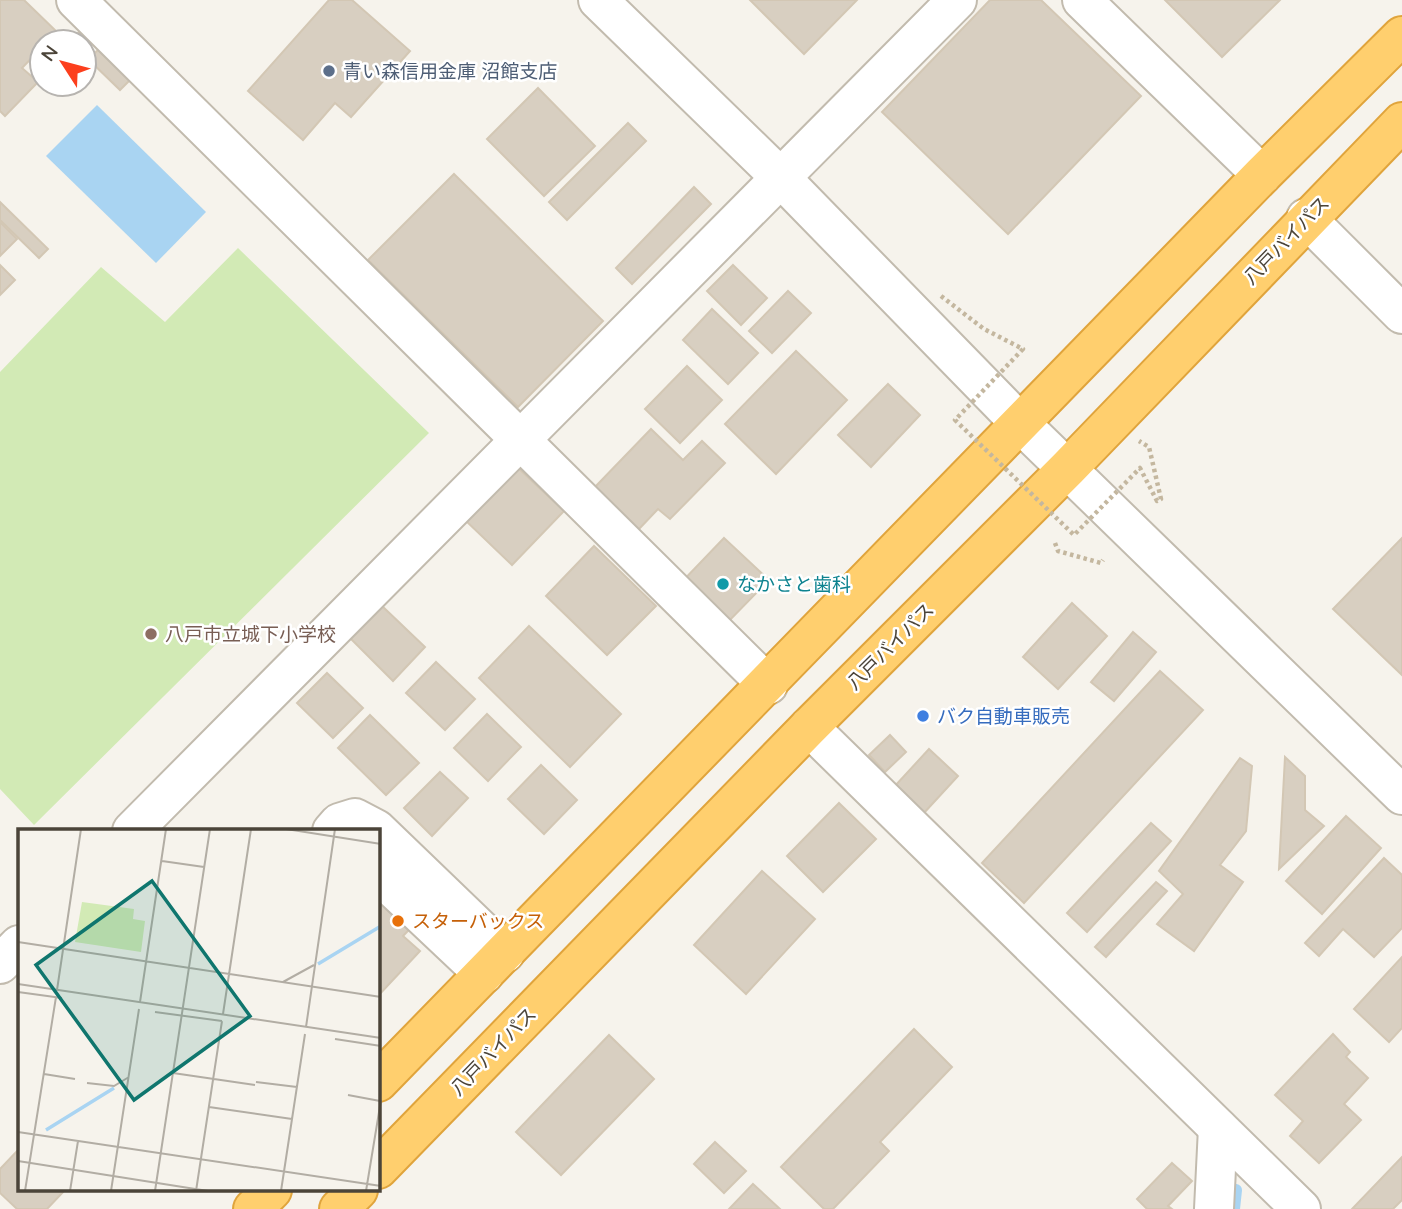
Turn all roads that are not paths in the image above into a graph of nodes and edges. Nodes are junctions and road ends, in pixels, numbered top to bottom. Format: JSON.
{"nodes":[{"id":1,"x":76,"y":0,"type":"edge"},
{"id":2,"x":598,"y":0,"type":"edge"},
{"id":3,"x":957,"y":0,"type":"edge"},
{"id":4,"x":1082,"y":0,"type":"edge"},
{"id":5,"x":1402,"y":36,"type":"edge"},
{"id":6,"x":1402,"y":122,"type":"edge"},
{"id":7,"x":1262,"y":175,"type":"junction"},
{"id":8,"x":782,"y":179,"type":"junction"},
{"id":9,"x":1306,"y":218,"type":"junction"},
{"id":10,"x":1402,"y":314,"type":"edge"},
{"id":11,"x":1021,"y":424,"type":"junction"},
{"id":12,"x":520,"y":439,"type":"junction"},
{"id":13,"x":1068,"y":468,"type":"junction"},
{"id":14,"x":768,"y":684,"type":"junction"},
{"id":15,"x":809,"y":727,"type":"junction"},
{"id":16,"x":1402,"y":795,"type":"edge"},
{"id":17,"x":134,"y":829,"type":"edge"},
{"id":18,"x":334,"y":829,"type":"edge"},
{"id":19,"x":376,"y":829,"type":"edge"},
{"id":20,"x":380,"y":834,"type":"edge"},
{"id":21,"x":380,"y":876,"type":"edge"},
{"id":22,"x":494,"y":964,"type":"junction"},
{"id":23,"x":381,"y":1073,"type":"edge"},
{"id":24,"x":1218,"y":1128,"type":"junction"},
{"id":25,"x":380,"y":1167,"type":"edge"},
{"id":26,"x":356,"y":1192,"type":"edge"},
{"id":27,"x":339,"y":1209,"type":"edge"},
{"id":28,"x":1214,"y":1209,"type":"edge"},
{"id":29,"x":1301,"y":1209,"type":"edge"}],
"edges":[{"from":1,"to":12,"type":"street"},
{"from":2,"to":8,"type":"street"},
{"from":3,"to":8,"type":"street"},
{"from":4,"to":7,"type":"street"},
{"from":5,"to":7,"type":"highway"},
{"from":6,"to":9,"type":"highway","name":"八戸バイパス"},
{"from":7,"to":11,"type":"highway"},
{"from":8,"to":11,"type":"street"},
{"from":8,"to":12,"type":"street"},
{"from":9,"to":10,"type":"street"},
{"from":9,"to":13,"type":"highway","name":"八戸バイパス"},
{"from":11,"to":13,"type":"street"},
{"from":11,"to":14,"type":"highway"},
{"from":12,"to":14,"type":"street"},
{"from":12,"to":17,"type":"street"},
{"from":13,"to":15,"type":"highway","name":"八戸バイパス"},
{"from":13,"to":16,"type":"street"},
{"from":14,"to":22,"type":"highway"},
{"from":15,"to":24,"type":"street"},
{"from":15,"to":25,"type":"highway","name":"八戸バイパス"},
{"from":18,"to":19,"type":"street"},
{"from":20,"to":22,"type":"street"},
{"from":21,"to":22,"type":"street"},
{"from":22,"to":23,"type":"highway"},
{"from":24,"to":28,"type":"street"},
{"from":24,"to":29,"type":"street"},
{"from":26,"to":27,"type":"highway"}]}
